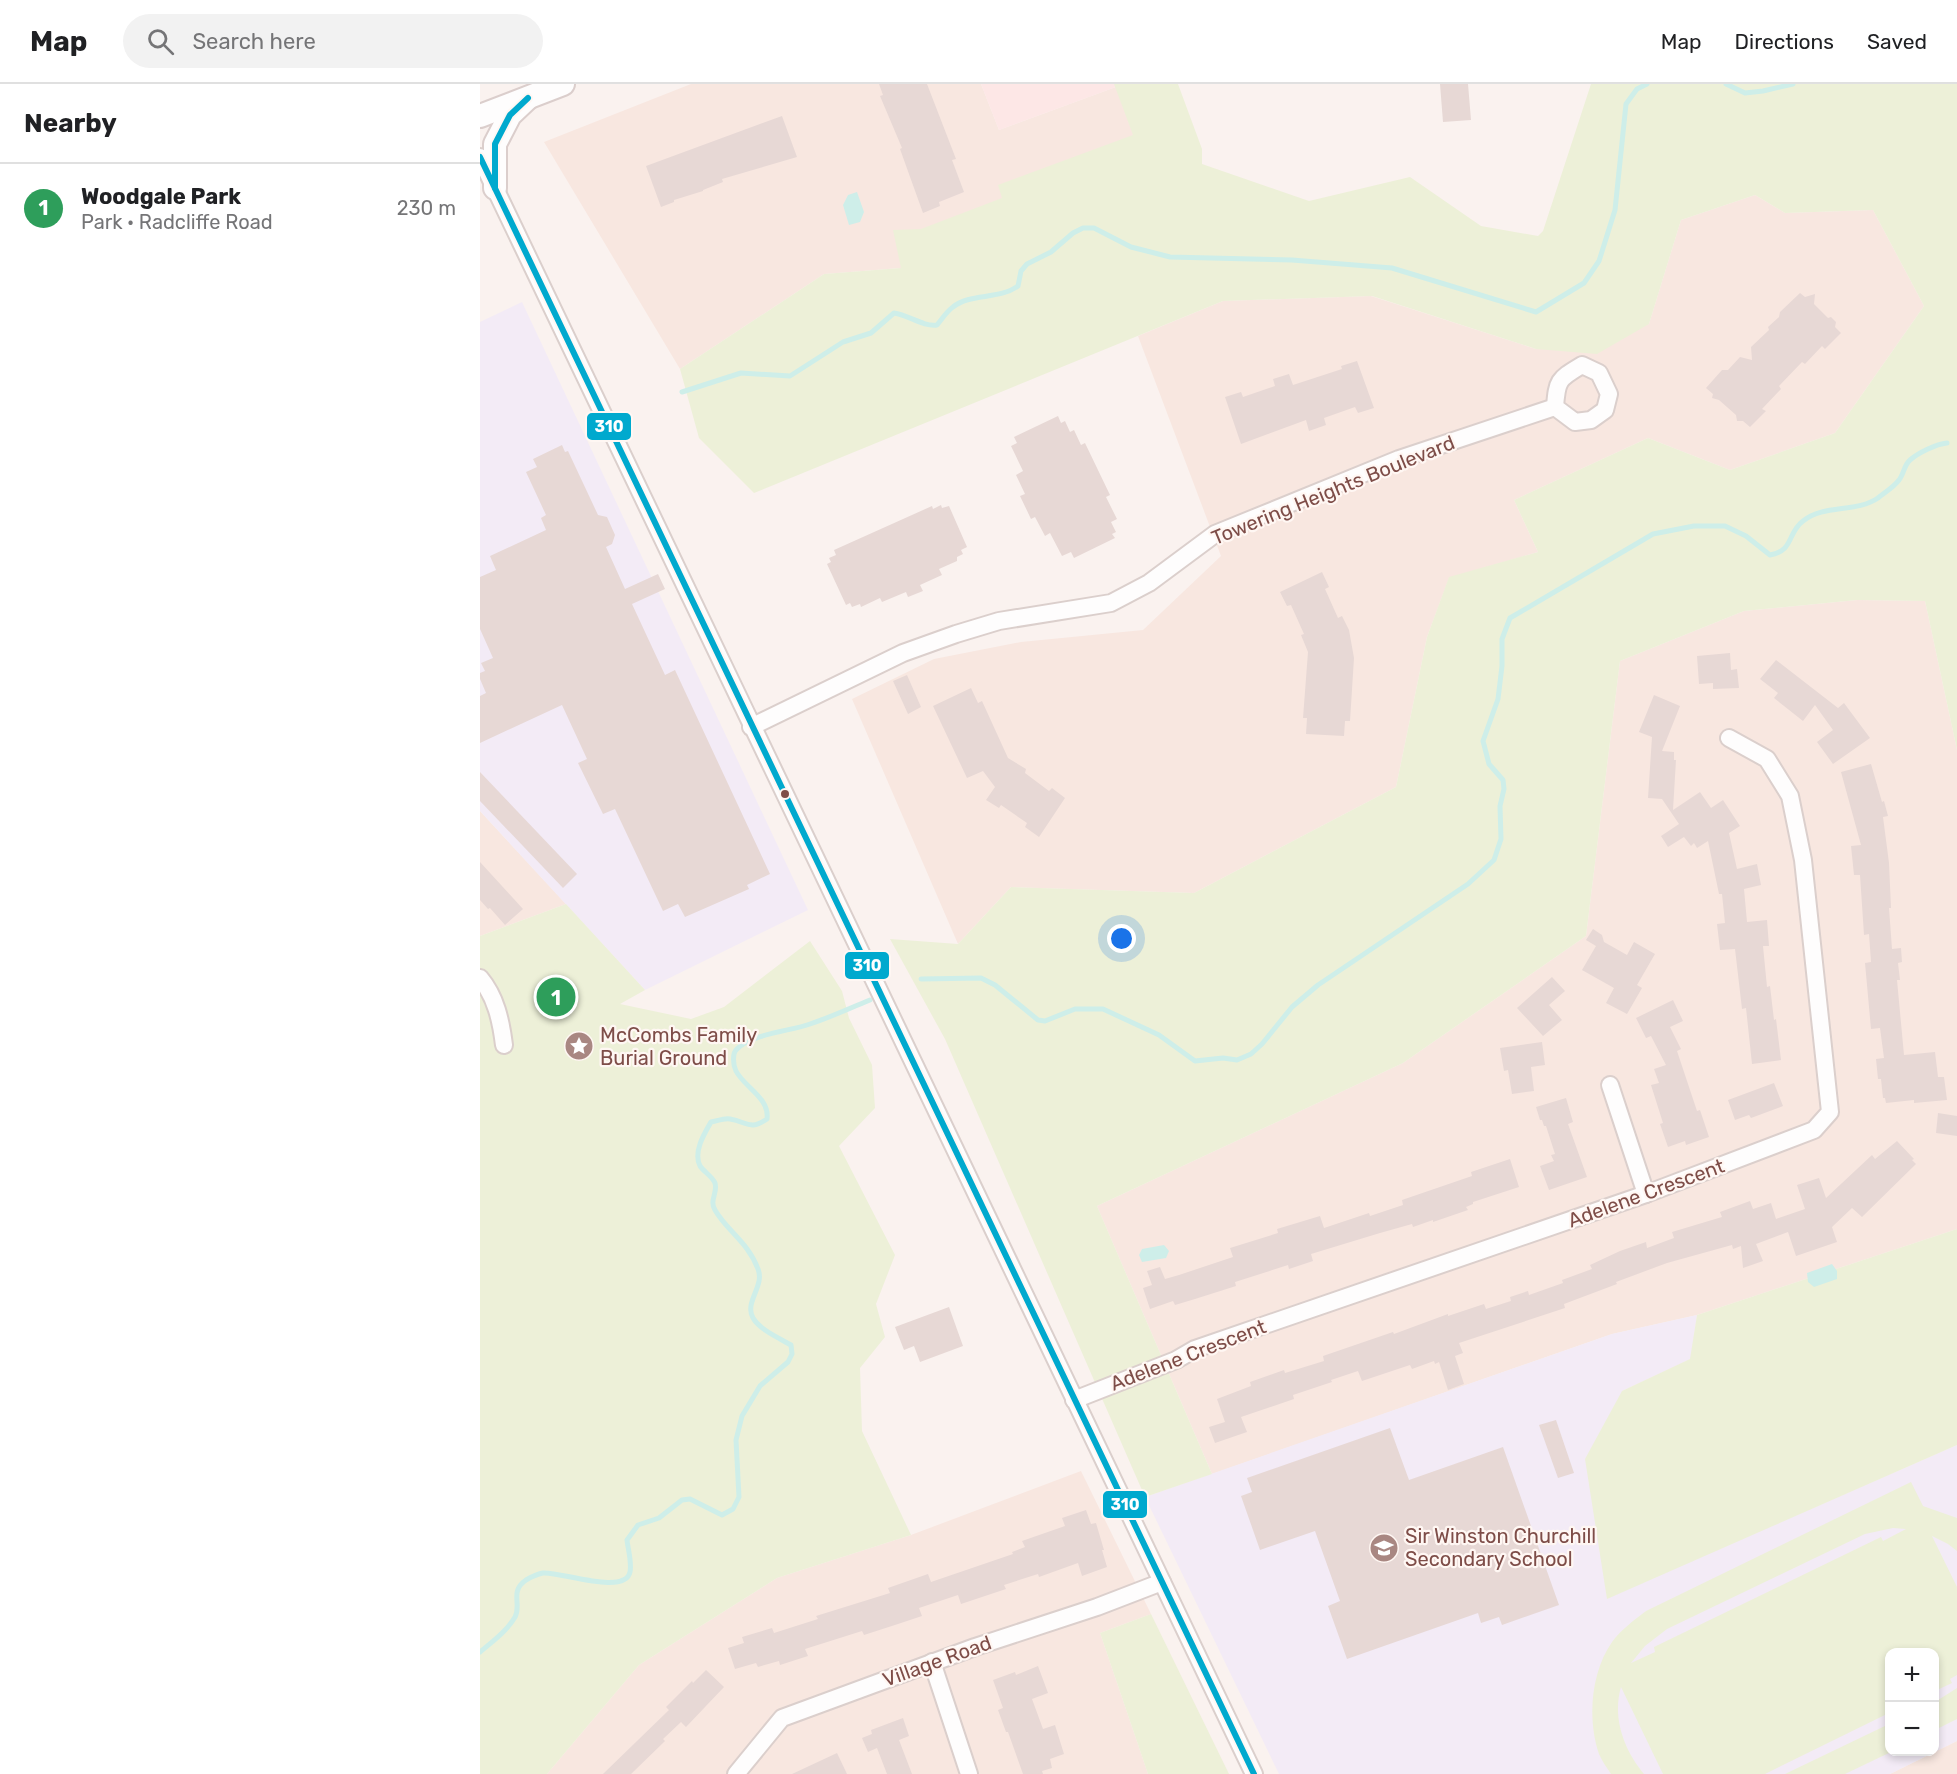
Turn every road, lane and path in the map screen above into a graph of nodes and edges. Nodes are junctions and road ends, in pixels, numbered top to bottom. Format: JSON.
{"nodes":[{"id":1,"x":563,"y":84,"type":"edge"},
{"id":2,"x":528,"y":98,"type":"junction"},
{"id":3,"x":480,"y":116,"type":"edge"},
{"id":4,"x":480,"y":157,"type":"edge"},
{"id":5,"x":495,"y":188,"type":"junction"},
{"id":6,"x":1556,"y":407,"type":"dead end"},
{"id":7,"x":751,"y":726,"type":"junction"},
{"id":8,"x":1729,"y":738,"type":"dead end"},
{"id":9,"x":480,"y":978,"type":"edge"},
{"id":10,"x":504,"y":1045,"type":"dead end"},
{"id":11,"x":1610,"y":1085,"type":"dead end"},
{"id":12,"x":1646,"y":1194,"type":"junction"},
{"id":13,"x":1074,"y":1400,"type":"junction"},
{"id":14,"x":1162,"y":1582,"type":"junction"},
{"id":15,"x":932,"y":1662,"type":"junction"},
{"id":16,"x":736,"y":1774,"type":"edge"},
{"id":17,"x":969,"y":1774,"type":"edge"},
{"id":18,"x":1254,"y":1774,"type":"edge"}],
"edges":[{"from":1,"to":2,"type":"main road"},
{"from":2,"to":3,"type":"main road"},
{"from":2,"to":5,"type":"main road"},
{"from":4,"to":5,"type":"street"},
{"from":5,"to":7,"type":"street"},
{"from":6,"to":7,"type":"street","name":"Towering Heights Boulevard"},
{"from":7,"to":13,"type":"street"},
{"from":8,"to":12,"type":"street","name":"Adelene Crescent"},
{"from":9,"to":10,"type":"street"},
{"from":11,"to":12,"type":"street"},
{"from":12,"to":13,"type":"street","name":"Adelene Crescent"},
{"from":13,"to":14,"type":"street"},
{"from":14,"to":15,"type":"street","name":"Village Road"},
{"from":14,"to":18,"type":"street"},
{"from":15,"to":16,"type":"street","name":"Village Road"},
{"from":15,"to":17,"type":"street"}]}
